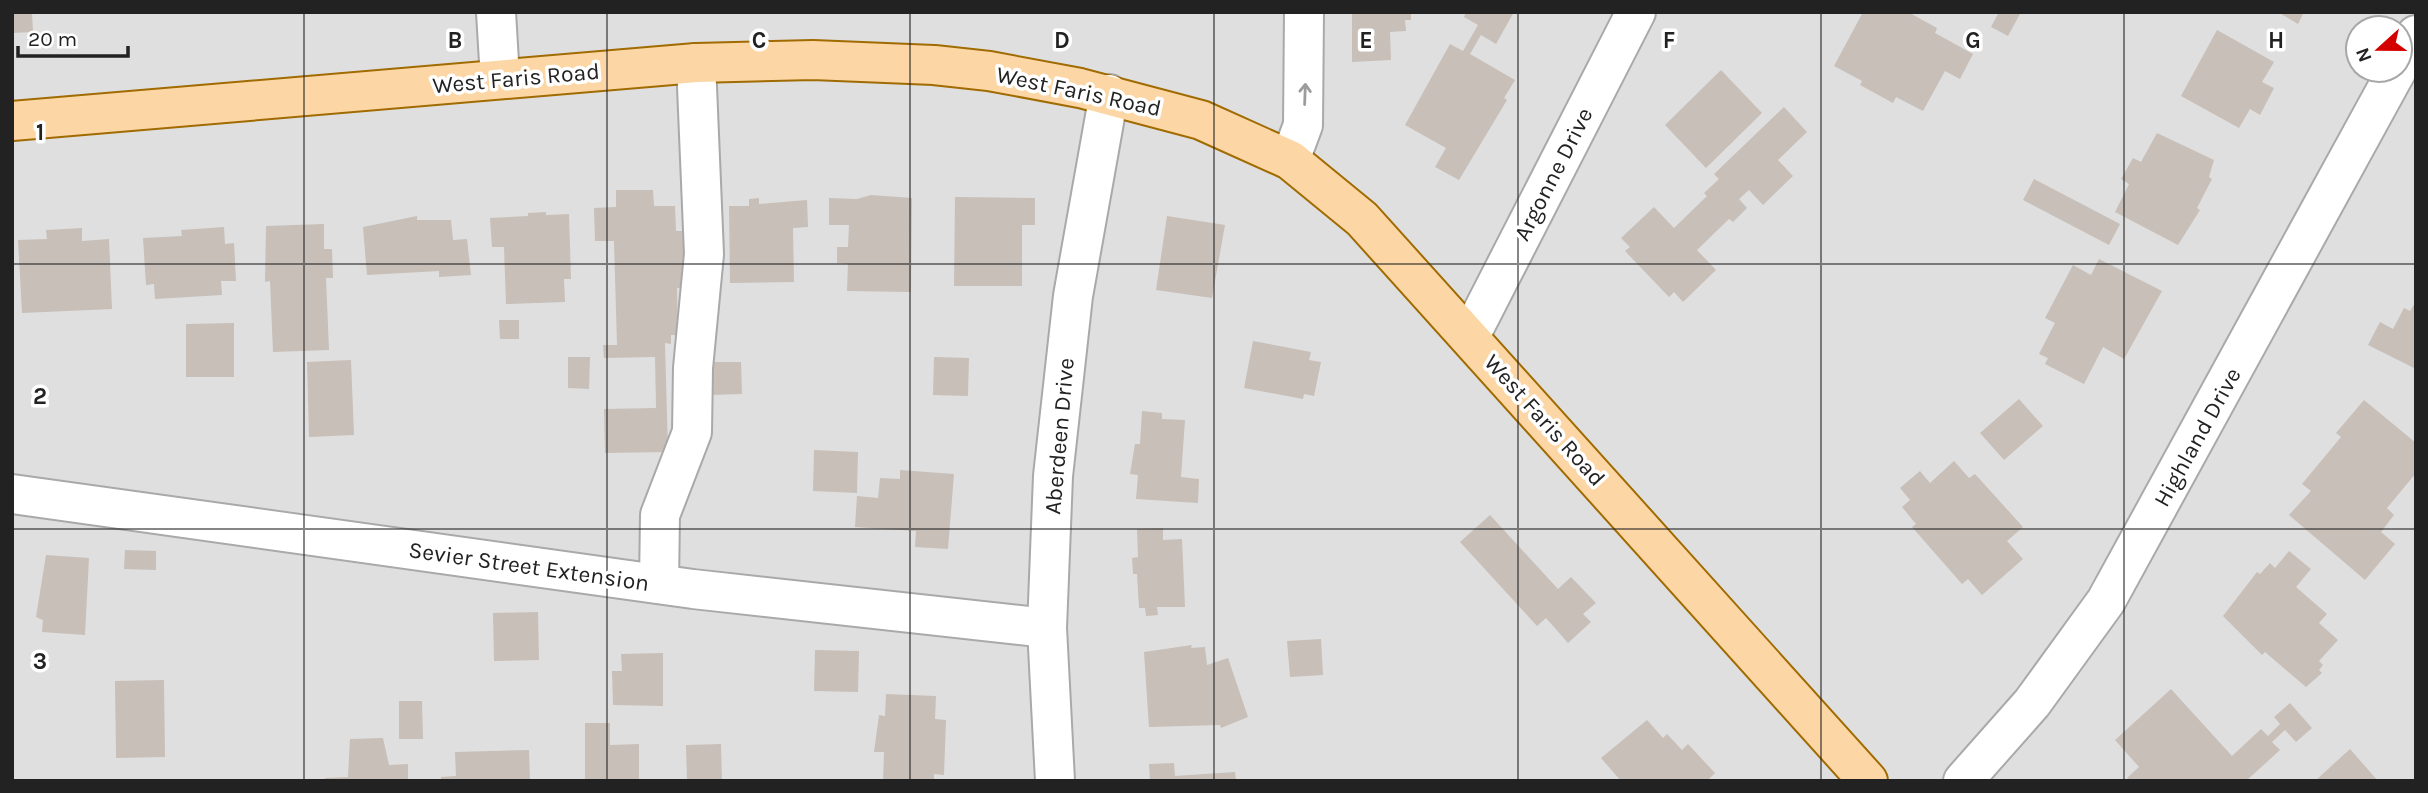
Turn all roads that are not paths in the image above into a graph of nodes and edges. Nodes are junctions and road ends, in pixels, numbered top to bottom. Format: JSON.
{"nodes":[{"id":1,"x":496,"y":12,"type":"edge"},
{"id":2,"x":1304,"y":12,"type":"edge"},
{"id":3,"x":1636,"y":12,"type":"edge"},
{"id":4,"x":696,"y":63,"type":"junction"},
{"id":5,"x":500,"y":79,"type":"junction"},
{"id":6,"x":2389,"y":84,"type":"edge"},
{"id":7,"x":1108,"y":94,"type":"junction"},
{"id":8,"x":12,"y":121,"type":"edge"},
{"id":9,"x":1290,"y":160,"type":"junction"},
{"id":10,"x":1470,"y":336,"type":"junction"},
{"id":11,"x":12,"y":494,"type":"edge"},
{"id":12,"x":659,"y":584,"type":"junction"},
{"id":13,"x":1046,"y":628,"type":"junction"},
{"id":14,"x":1055,"y":781,"type":"edge"},
{"id":15,"x":1868,"y":781,"type":"edge"},
{"id":16,"x":1963,"y":781,"type":"edge"}],
"edges":[{"from":1,"to":5,"type":"street"},
{"from":9,"to":2,"type":"street","one_way":true},
{"from":3,"to":10,"type":"street","name":"Argonne Drive"},
{"from":4,"to":5,"type":"main road","name":"West Faris Road"},
{"from":4,"to":7,"type":"main road","name":"West Faris Road"},
{"from":4,"to":12,"type":"street"},
{"from":5,"to":8,"type":"main road","name":"West Faris Road"},
{"from":6,"to":16,"type":"street","name":"Highland Drive"},
{"from":7,"to":9,"type":"main road","name":"West Faris Road"},
{"from":7,"to":13,"type":"street","name":"Aberdeen Drive"},
{"from":9,"to":10,"type":"main road","name":"West Faris Road"},
{"from":10,"to":15,"type":"main road","name":"West Faris Road"},
{"from":11,"to":12,"type":"street","name":"Sevier Street Extension"},
{"from":12,"to":13,"type":"street","name":"Sevier Street Extension"},
{"from":13,"to":14,"type":"street","name":"Aberdeen Drive"}]}
